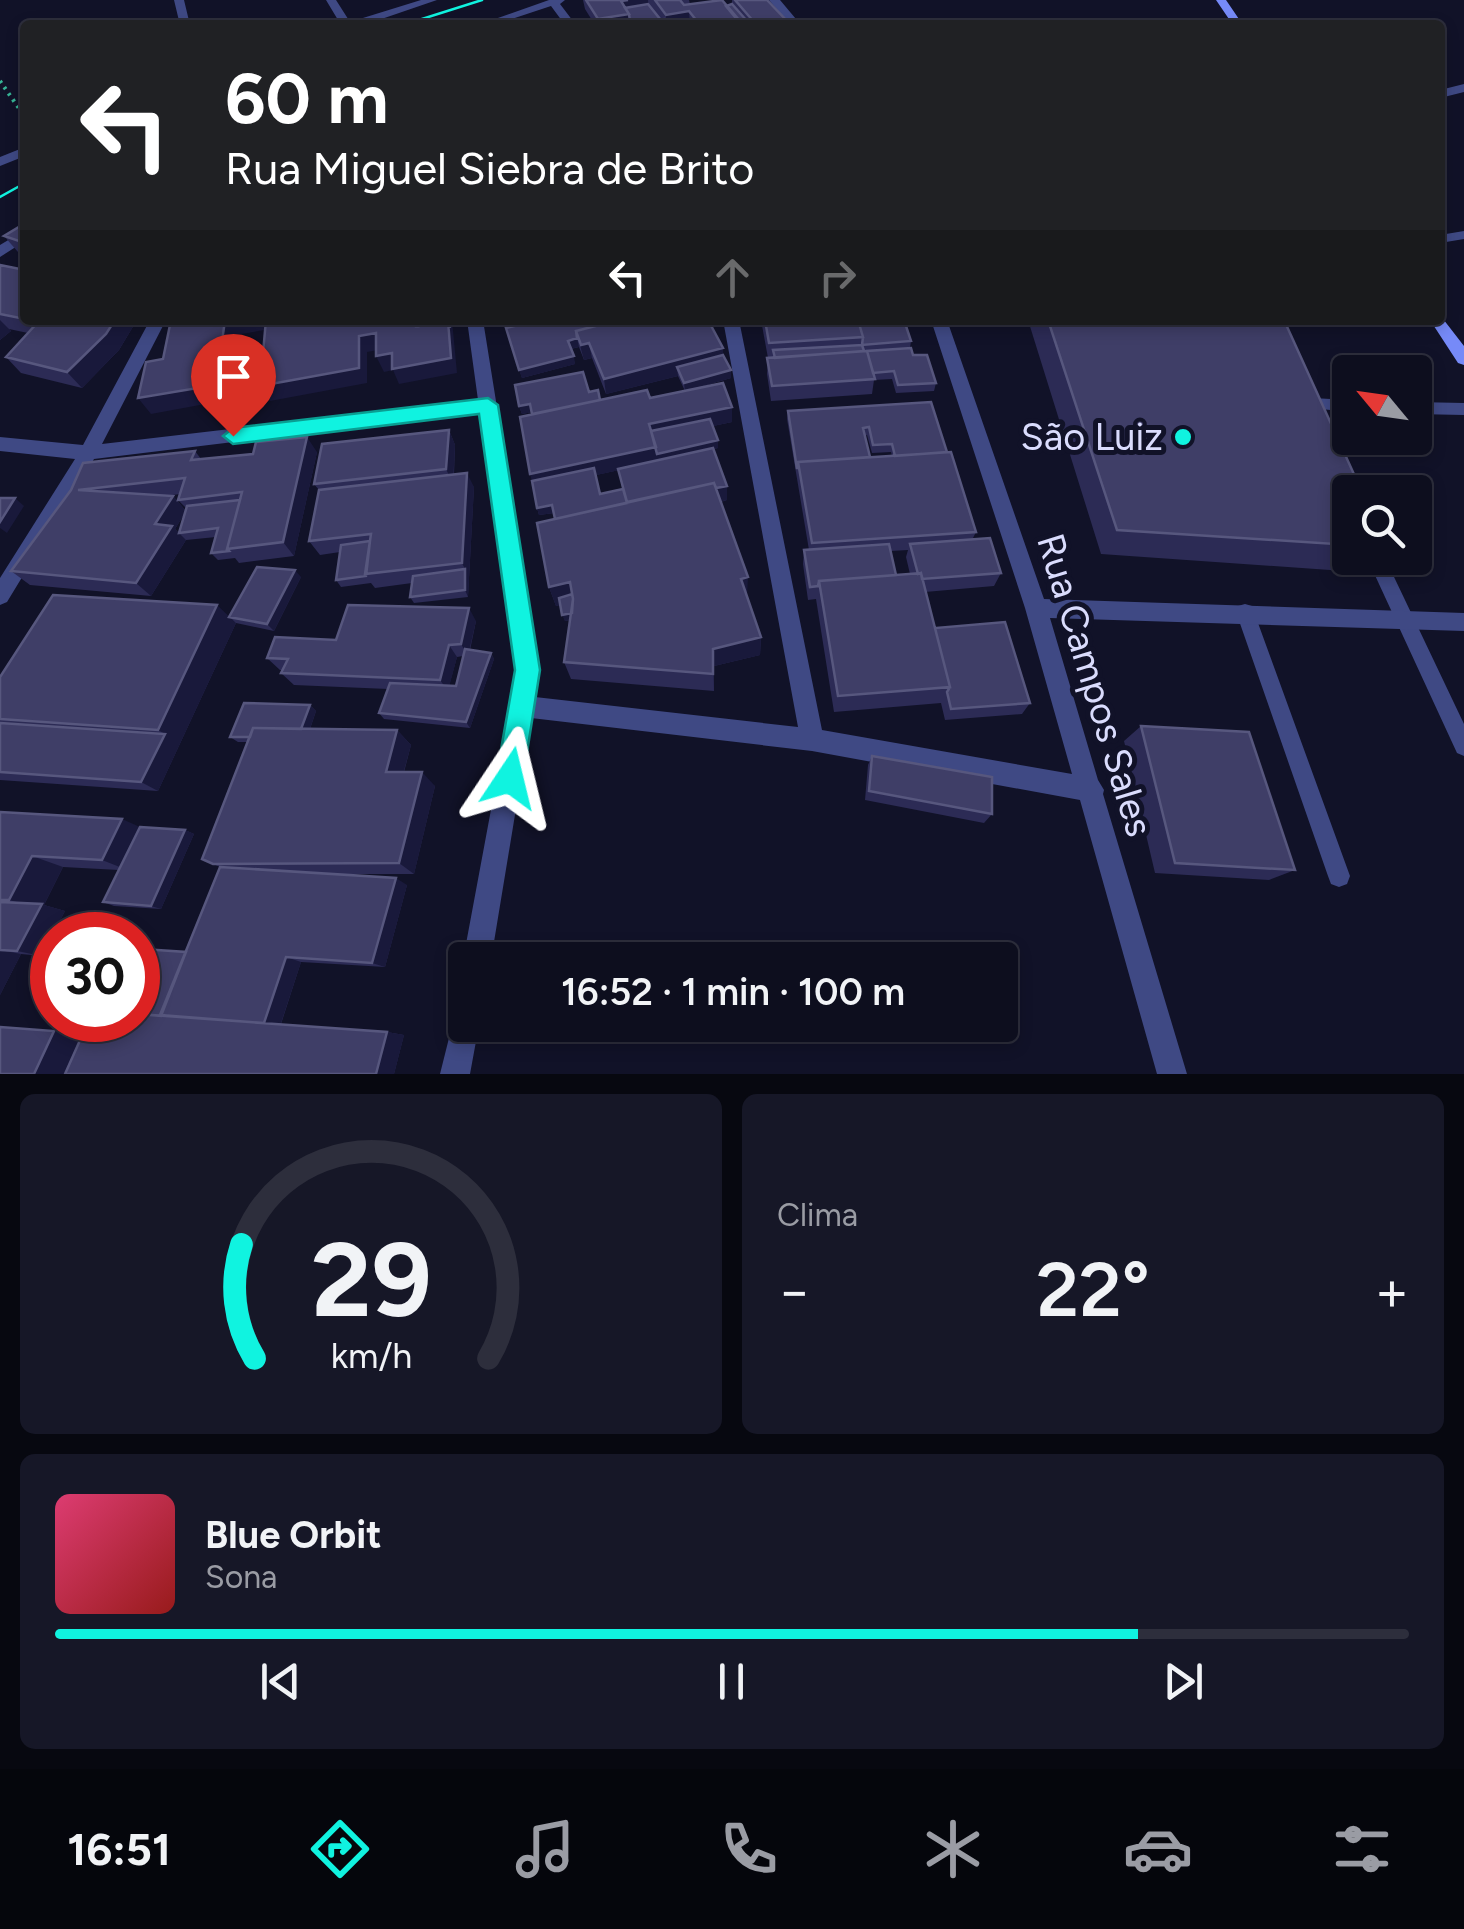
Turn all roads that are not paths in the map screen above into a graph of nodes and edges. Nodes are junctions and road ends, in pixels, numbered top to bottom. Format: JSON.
{"nodes":[{"id":1,"x":432,"y":0,"type":"edge"},
{"id":2,"x":774,"y":0,"type":"edge"},
{"id":3,"x":557,"y":1,"type":"edge"},
{"id":4,"x":366,"y":20,"type":"edge"},
{"id":5,"x":498,"y":20,"type":"edge"},
{"id":6,"x":792,"y":20,"type":"edge"},
{"id":7,"x":155,"y":325,"type":"edge"},
{"id":8,"x":477,"y":325,"type":"edge"},
{"id":9,"x":732,"y":325,"type":"edge"},
{"id":10,"x":941,"y":325,"type":"edge"},
{"id":11,"x":1441,"y":325,"type":"edge"},
{"id":12,"x":1464,"y":359,"type":"edge"},
{"id":13,"x":1306,"y":403,"type":"edge"},
{"id":14,"x":488,"y":405,"type":"junction"},
{"id":15,"x":1332,"y":405,"type":"edge"},
{"id":16,"x":1432,"y":408,"type":"edge"},
{"id":17,"x":1464,"y":409,"type":"edge"},
{"id":18,"x":0,"y":444,"type":"edge"},
{"id":19,"x":88,"y":453,"type":"junction"},
{"id":20,"x":1384,"y":575,"type":"edge"},
{"id":21,"x":0,"y":596,"type":"edge"},
{"id":22,"x":1036,"y":608,"type":"junction"},
{"id":23,"x":1245,"y":612,"type":"junction"},
{"id":24,"x":1404,"y":620,"type":"junction"},
{"id":25,"x":1464,"y":622,"type":"edge"},
{"id":26,"x":522,"y":706,"type":"junction"},
{"id":27,"x":812,"y":740,"type":"junction"},
{"id":28,"x":1464,"y":746,"type":"edge"},
{"id":29,"x":1092,"y":790,"type":"junction"},
{"id":30,"x":1339,"y":876,"type":"dead end"},
{"id":31,"x":481,"y":942,"type":"edge"},
{"id":32,"x":461,"y":1042,"type":"edge"},
{"id":33,"x":455,"y":1074,"type":"edge"},
{"id":34,"x":1172,"y":1074,"type":"edge"}],
"edges":[{"from":1,"to":4,"type":"street"},
{"from":2,"to":6,"type":"street"},
{"from":3,"to":5,"type":"street"},
{"from":7,"to":19,"type":"street"},
{"from":8,"to":14,"type":"street"},
{"from":9,"to":27,"type":"street"},
{"from":10,"to":22,"type":"street","name":"Rua Campos Sales"},
{"from":11,"to":12,"type":"main road"},
{"from":13,"to":15,"type":"lane"},
{"from":14,"to":19,"type":"street"},
{"from":14,"to":26,"type":"street"},
{"from":16,"to":17,"type":"lane"},
{"from":18,"to":19,"type":"street"},
{"from":19,"to":21,"type":"street"},
{"from":20,"to":24,"type":"lane"},
{"from":22,"to":23,"type":"street"},
{"from":22,"to":29,"type":"street","name":"Rua Campos Sales"},
{"from":23,"to":24,"type":"street"},
{"from":23,"to":30,"type":"lane"},
{"from":24,"to":25,"type":"street"},
{"from":24,"to":28,"type":"lane"},
{"from":26,"to":27,"type":"street"},
{"from":26,"to":31,"type":"street"},
{"from":27,"to":29,"type":"street"},
{"from":29,"to":34,"type":"street","name":"Rua Campos Sales"},
{"from":32,"to":33,"type":"street"}]}
